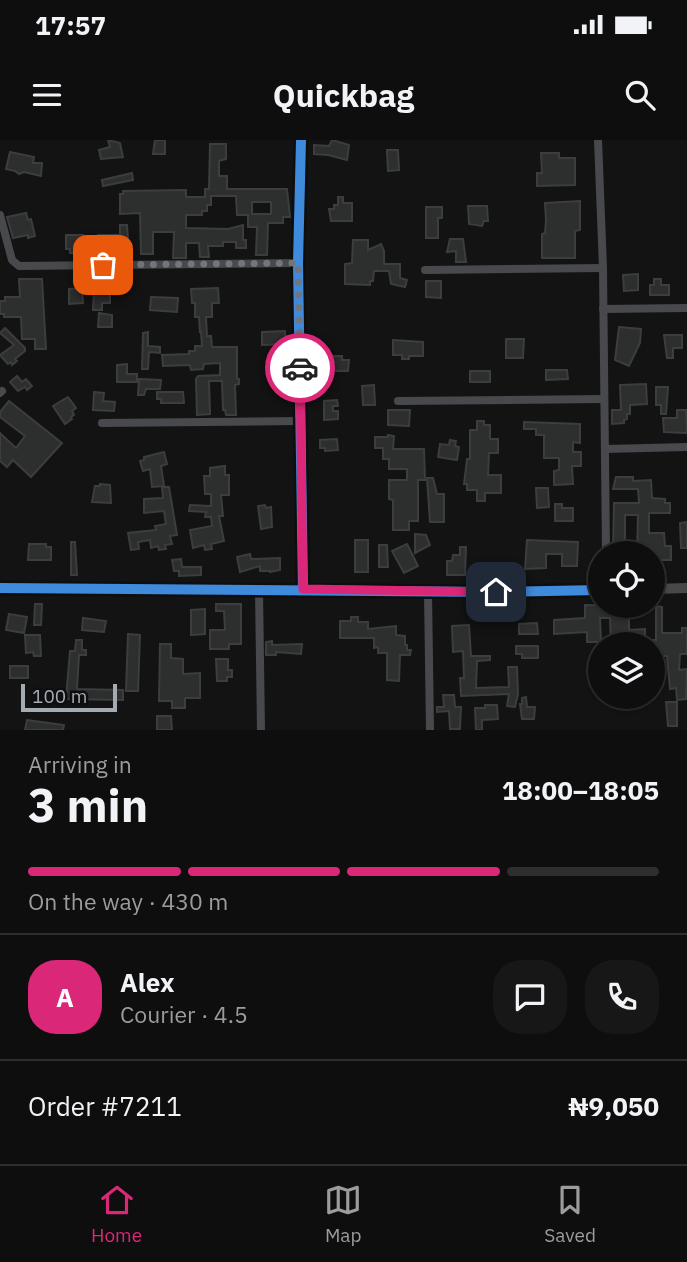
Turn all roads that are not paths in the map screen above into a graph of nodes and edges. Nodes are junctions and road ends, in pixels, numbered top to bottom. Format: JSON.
{"nodes":[{"id":1,"x":301,"y":140,"type":"edge"},
{"id":2,"x":598,"y":140,"type":"edge"},
{"id":3,"x":0,"y":215,"type":"edge"},
{"id":4,"x":298,"y":263,"type":"junction"},
{"id":5,"x":603,"y":268,"type":"junction"},
{"id":6,"x":425,"y":270,"type":"dead end"},
{"id":7,"x":687,"y":308,"type":"edge"},
{"id":8,"x":603,"y":309,"type":"junction"},
{"id":9,"x":604,"y":399,"type":"junction"},
{"id":10,"x":398,"y":401,"type":"dead end"},
{"id":11,"x":301,"y":421,"type":"junction"},
{"id":12,"x":102,"y":423,"type":"dead end"},
{"id":13,"x":687,"y":447,"type":"edge"},
{"id":14,"x":605,"y":449,"type":"junction"},
{"id":15,"x":606,"y":541,"type":"edge"},
{"id":16,"x":0,"y":588,"type":"edge"},
{"id":17,"x":687,"y":588,"type":"edge"},
{"id":18,"x":303,"y":589,"type":"junction"},
{"id":19,"x":665,"y":589,"type":"edge"},
{"id":20,"x":259,"y":590,"type":"junction"},
{"id":21,"x":588,"y":590,"type":"edge"},
{"id":22,"x":428,"y":592,"type":"junction"},
{"id":23,"x":261,"y":730,"type":"edge"},
{"id":24,"x":430,"y":730,"type":"edge"}],
"edges":[{"from":1,"to":4,"type":"street"},
{"from":2,"to":5,"type":"street"},
{"from":3,"to":4,"type":"street"},
{"from":4,"to":11,"type":"street"},
{"from":5,"to":6,"type":"street"},
{"from":5,"to":8,"type":"street"},
{"from":7,"to":8,"type":"street"},
{"from":8,"to":9,"type":"street"},
{"from":9,"to":10,"type":"street"},
{"from":9,"to":14,"type":"street"},
{"from":11,"to":12,"type":"street"},
{"from":11,"to":18,"type":"street"},
{"from":13,"to":14,"type":"street"},
{"from":14,"to":15,"type":"street"},
{"from":16,"to":20,"type":"street"},
{"from":17,"to":19,"type":"street"},
{"from":18,"to":20,"type":"street"},
{"from":18,"to":22,"type":"street"},
{"from":20,"to":23,"type":"street"},
{"from":21,"to":22,"type":"street"},
{"from":22,"to":24,"type":"street"}]}
